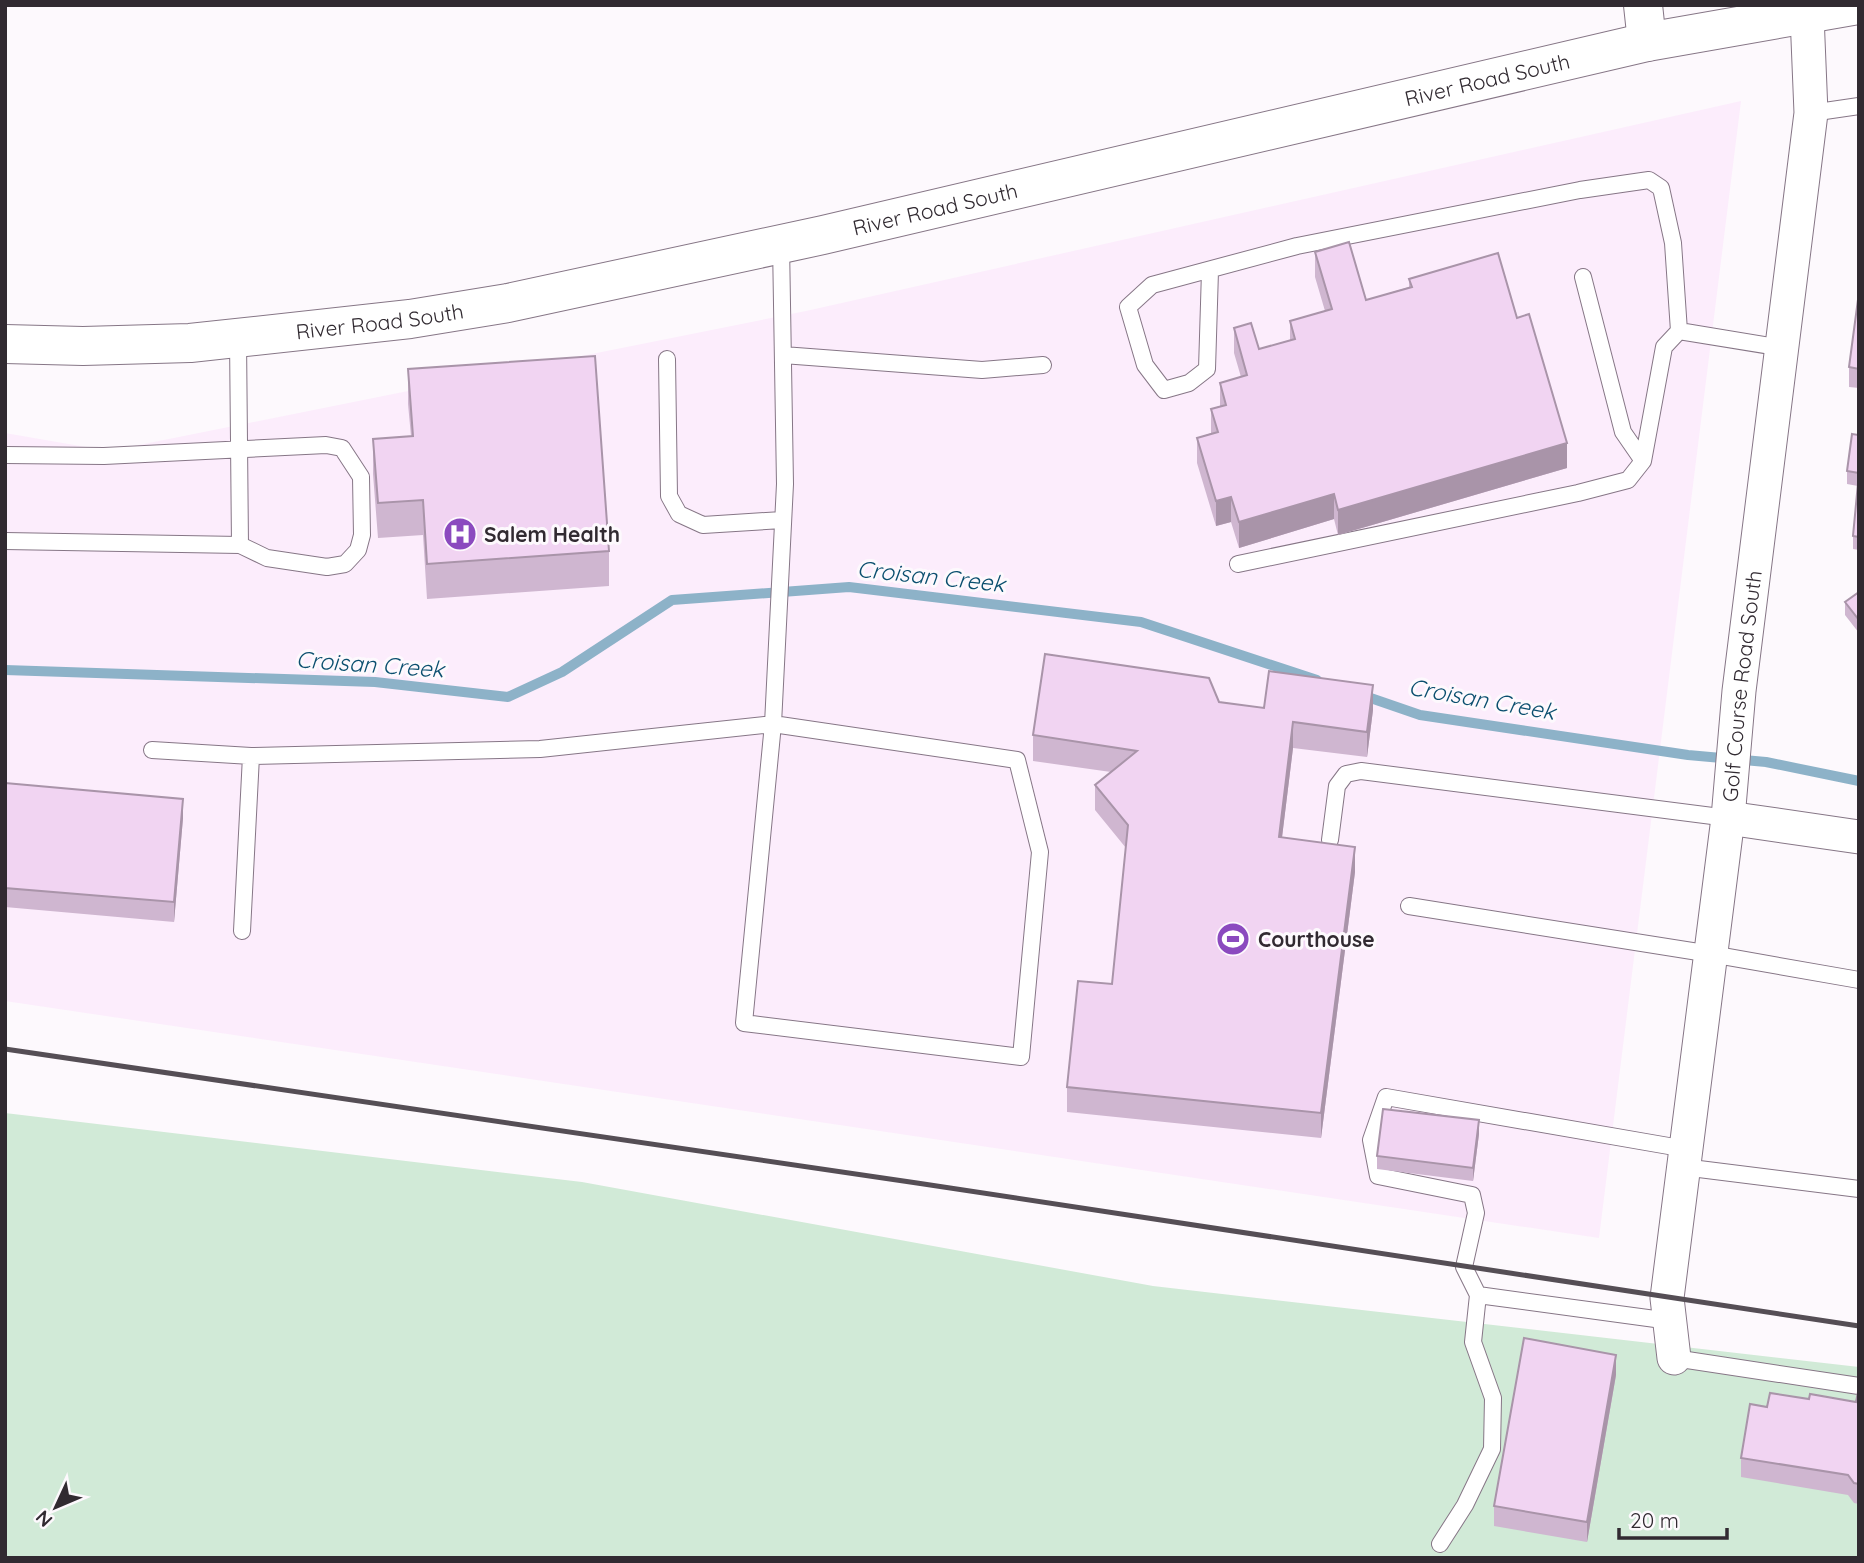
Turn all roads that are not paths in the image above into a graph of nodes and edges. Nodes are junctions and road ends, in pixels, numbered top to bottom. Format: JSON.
{"nodes":[{"id":1,"x":1857,"y":5,"type":"edge"},
{"id":2,"x":1807,"y":15,"type":"junction"},
{"id":3,"x":1645,"y":24,"type":"edge"},
{"id":4,"x":1859,"y":106,"type":"edge"},
{"id":5,"x":1811,"y":113,"type":"junction"},
{"id":6,"x":781,"y":244,"type":"junction"},
{"id":7,"x":1210,"y":271,"type":"junction"},
{"id":8,"x":1583,"y":277,"type":"dead end"},
{"id":9,"x":1679,"y":331,"type":"junction"},
{"id":10,"x":238,"y":338,"type":"junction"},
{"id":11,"x":5,"y":344,"type":"edge"},
{"id":12,"x":1783,"y":348,"type":"junction"},
{"id":13,"x":783,"y":355,"type":"junction"},
{"id":14,"x":667,"y":359,"type":"dead end"},
{"id":15,"x":1043,"y":365,"type":"dead end"},
{"id":16,"x":239,"y":449,"type":"junction"},
{"id":17,"x":5,"y":455,"type":"edge"},
{"id":18,"x":1643,"y":461,"type":"junction"},
{"id":19,"x":782,"y":520,"type":"junction"},
{"id":20,"x":5,"y":541,"type":"edge"},
{"id":21,"x":240,"y":545,"type":"junction"},
{"id":22,"x":1238,"y":564,"type":"dead end"},
{"id":23,"x":773,"y":724,"type":"junction"},
{"id":24,"x":152,"y":750,"type":"dead end"},
{"id":25,"x":251,"y":755,"type":"junction"},
{"id":26,"x":1728,"y":818,"type":"junction"},
{"id":27,"x":1859,"y":837,"type":"edge"},
{"id":28,"x":1330,"y":840,"type":"dead end"},
{"id":29,"x":1409,"y":906,"type":"dead end"},
{"id":30,"x":242,"y":931,"type":"dead end"},
{"id":31,"x":1711,"y":954,"type":"junction"},
{"id":32,"x":1859,"y":980,"type":"edge"},
{"id":33,"x":1685,"y":1158,"type":"junction"},
{"id":34,"x":1859,"y":1189,"type":"edge"},
{"id":35,"x":1478,"y":1296,"type":"junction"},
{"id":36,"x":1670,"y":1321,"type":"junction"},
{"id":37,"x":1674,"y":1358,"type":"joint"},
{"id":38,"x":1859,"y":1386,"type":"edge"},
{"id":39,"x":1440,"y":1544,"type":"dead end"}],
"edges":[{"from":1,"to":2,"type":"main road","name":"River Road South"},
{"from":2,"to":3,"type":"main road","name":"River Road South"},
{"from":2,"to":5,"type":"street","name":"Golf Course Road South"},
{"from":3,"to":6,"type":"main road","name":"River Road South"},
{"from":4,"to":5,"type":"lane"},
{"from":5,"to":12,"type":"street","name":"Golf Course Road South"},
{"from":6,"to":10,"type":"main road","name":"River Road South"},
{"from":6,"to":13,"type":"lane"},
{"from":7,"to":7,"type":"lane"},
{"from":7,"to":9,"type":"lane"},
{"from":8,"to":18,"type":"lane"},
{"from":9,"to":12,"type":"lane"},
{"from":9,"to":18,"type":"lane"},
{"from":10,"to":11,"type":"main road","name":"River Road South"},
{"from":10,"to":16,"type":"lane"},
{"from":12,"to":26,"type":"street","name":"Golf Course Road South"},
{"from":13,"to":15,"type":"lane"},
{"from":13,"to":19,"type":"lane"},
{"from":14,"to":19,"type":"lane"},
{"from":16,"to":17,"type":"lane"},
{"from":16,"to":21,"type":"lane"},
{"from":16,"to":21,"type":"lane"},
{"from":18,"to":22,"type":"lane"},
{"from":19,"to":23,"type":"lane"},
{"from":20,"to":21,"type":"lane"},
{"from":23,"to":23,"type":"lane"},
{"from":23,"to":25,"type":"lane"},
{"from":24,"to":25,"type":"lane"},
{"from":25,"to":30,"type":"lane"},
{"from":26,"to":27,"type":"street"},
{"from":26,"to":28,"type":"lane"},
{"from":26,"to":31,"type":"street","name":"Golf Course Road South"},
{"from":29,"to":31,"type":"lane"},
{"from":31,"to":32,"type":"lane"},
{"from":31,"to":33,"type":"street","name":"Golf Course Road South"},
{"from":33,"to":34,"type":"lane"},
{"from":33,"to":35,"type":"lane"},
{"from":33,"to":36,"type":"street","name":"Golf Course Road South"},
{"from":35,"to":36,"type":"lane"},
{"from":35,"to":39,"type":"lane"},
{"from":36,"to":37,"type":"street","name":"Golf Course Road South"},
{"from":37,"to":38,"type":"lane"}]}
